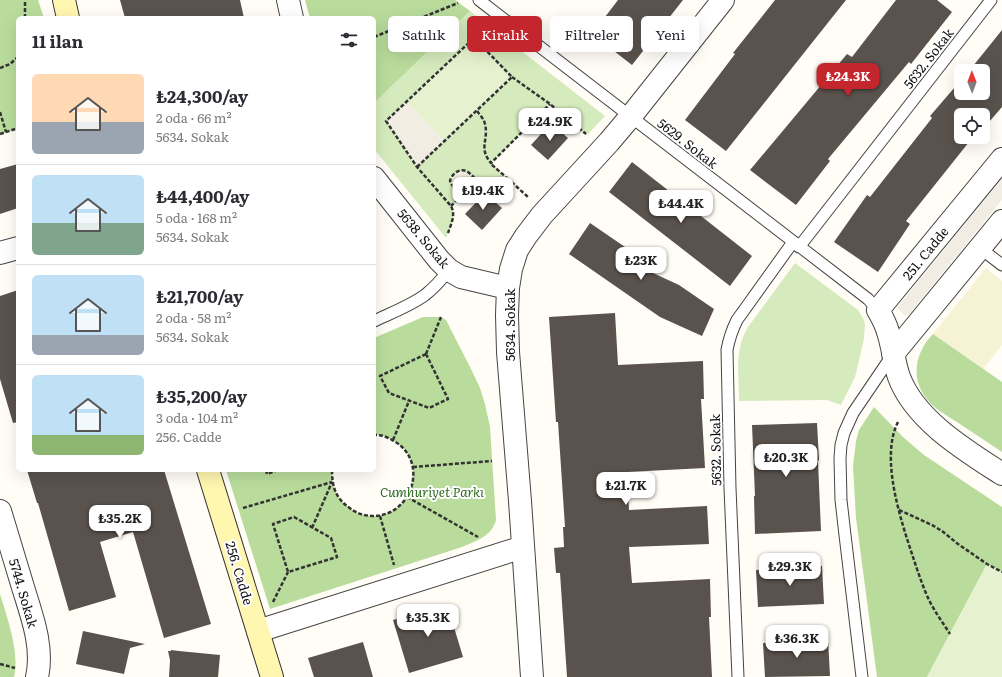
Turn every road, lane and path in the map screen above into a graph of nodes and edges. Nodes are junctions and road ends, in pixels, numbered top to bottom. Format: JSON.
{"nodes":[{"id":1,"x":25,"y":0,"type":"edge"},
{"id":2,"x":64,"y":0,"type":"edge"},
{"id":3,"x":288,"y":0,"type":"edge"},
{"id":4,"x":479,"y":0,"type":"edge"},
{"id":5,"x":723,"y":0,"type":"edge"},
{"id":6,"x":991,"y":0,"type":"edge"},
{"id":7,"x":458,"y":3,"type":"dead end"},
{"id":8,"x":25,"y":16,"type":"edge"},
{"id":9,"x":68,"y":16,"type":"edge"},
{"id":10,"x":292,"y":16,"type":"edge"},
{"id":11,"x":376,"y":36,"type":"edge"},
{"id":12,"x":16,"y":59,"type":"edge"},
{"id":13,"x":0,"y":68,"type":"edge"},
{"id":14,"x":512,"y":78,"type":"junction"},
{"id":15,"x":550,"y":104,"type":"junction"},
{"id":16,"x":477,"y":111,"type":"junction"},
{"id":17,"x":0,"y":112,"type":"edge"},
{"id":18,"x":631,"y":116,"type":"junction"},
{"id":19,"x":16,"y":129,"type":"edge"},
{"id":20,"x":6,"y":132,"type":"junction"},
{"id":21,"x":0,"y":134,"type":"edge"},
{"id":22,"x":587,"y":135,"type":"dead end"},
{"id":23,"x":1002,"y":159,"type":"edge"},
{"id":24,"x":491,"y":163,"type":"junction"},
{"id":25,"x":417,"y":167,"type":"junction"},
{"id":26,"x":508,"y":178,"type":"junction"},
{"id":27,"x":376,"y":181,"type":"edge"},
{"id":28,"x":478,"y":182,"type":"junction"},
{"id":29,"x":462,"y":196,"type":"junction"},
{"id":30,"x":529,"y":198,"type":"dead end"},
{"id":31,"x":451,"y":206,"type":"junction"},
{"id":32,"x":1002,"y":221,"type":"edge"},
{"id":33,"x":446,"y":238,"type":"dead end"},
{"id":34,"x":796,"y":244,"type":"junction"},
{"id":35,"x":980,"y":248,"type":"junction"},
{"id":36,"x":16,"y":249,"type":"edge"},
{"id":37,"x":0,"y":253,"type":"edge"},
{"id":38,"x":1002,"y":265,"type":"edge"},
{"id":39,"x":450,"y":270,"type":"junction"},
{"id":40,"x":508,"y":288,"type":"junction"},
{"id":41,"x":878,"y":310,"type":"junction"},
{"id":42,"x":441,"y":317,"type":"dead end"},
{"id":43,"x":376,"y":320,"type":"edge"},
{"id":44,"x":426,"y":354,"type":"junction"},
{"id":45,"x":893,"y":354,"type":"junction"},
{"id":46,"x":409,"y":401,"type":"junction"},
{"id":47,"x":898,"y":422,"type":"dead end"},
{"id":48,"x":376,"y":435,"type":"edge"},
{"id":49,"x":393,"y":440,"type":"junction"},
{"id":50,"x":492,"y":461,"type":"dead end"},
{"id":51,"x":413,"y":467,"type":"junction"},
{"id":52,"x":209,"y":472,"type":"edge"},
{"id":53,"x":332,"y":472,"type":"edge"},
{"id":54,"x":1002,"y":474,"type":"edge"},
{"id":55,"x":332,"y":482,"type":"junction"},
{"id":56,"x":407,"y":497,"type":"junction"},
{"id":57,"x":238,"y":509,"type":"dead end"},
{"id":58,"x":899,"y":510,"type":"junction"},
{"id":59,"x":0,"y":511,"type":"edge"},
{"id":60,"x":380,"y":516,"type":"junction"},
{"id":61,"x":312,"y":528,"type":"junction"},
{"id":62,"x":480,"y":538,"type":"dead end"},
{"id":63,"x":523,"y":547,"type":"junction"},
{"id":64,"x":395,"y":568,"type":"dead end"},
{"id":65,"x":288,"y":572,"type":"junction"},
{"id":66,"x":1002,"y":572,"type":"edge"},
{"id":67,"x":273,"y":603,"type":"dead end"},
{"id":68,"x":258,"y":631,"type":"junction"},
{"id":69,"x":950,"y":634,"type":"dead end"},
{"id":70,"x":0,"y":664,"type":"edge"},
{"id":71,"x":15,"y":668,"type":"dead end"},
{"id":72,"x":36,"y":677,"type":"edge"},
{"id":73,"x":272,"y":677,"type":"edge"},
{"id":74,"x":532,"y":677,"type":"edge"},
{"id":75,"x":738,"y":677,"type":"edge"},
{"id":76,"x":862,"y":677,"type":"edge"}],
"edges":[{"from":1,"to":8,"type":"path"},
{"from":2,"to":9,"type":"street"},
{"from":3,"to":10,"type":"street"},
{"from":4,"to":18,"type":"lane","name":"5629. Sokak"},
{"from":5,"to":18,"type":"street","name":"5634. Sokak"},
{"from":6,"to":34,"type":"lane","name":"5632. Sokak"},
{"from":7,"to":11,"type":"path"},
{"from":12,"to":13,"type":"path"},
{"from":14,"to":15,"type":"path"},
{"from":14,"to":16,"type":"path"},
{"from":14,"to":25,"type":"path"},
{"from":15,"to":22,"type":"path"},
{"from":15,"to":24,"type":"path"},
{"from":16,"to":24,"type":"path"},
{"from":16,"to":25,"type":"path"},
{"from":17,"to":20,"type":"path"},
{"from":18,"to":34,"type":"lane","name":"5629. Sokak"},
{"from":18,"to":40,"type":"street","name":"5634. Sokak"},
{"from":19,"to":20,"type":"path"},
{"from":20,"to":21,"type":"path"},
{"from":23,"to":41,"type":"street","name":"251. Cadde"},
{"from":24,"to":26,"type":"path"},
{"from":25,"to":31,"type":"path"},
{"from":26,"to":28,"type":"path"},
{"from":26,"to":30,"type":"path"},
{"from":27,"to":39,"type":"street","name":"5638. Sokak"},
{"from":28,"to":29,"type":"path"},
{"from":28,"to":29,"type":"path"},
{"from":29,"to":31,"type":"path"},
{"from":31,"to":33,"type":"path"},
{"from":32,"to":35,"type":"street"},
{"from":34,"to":41,"type":"lane","name":"5629. Sokak"},
{"from":34,"to":75,"type":"lane","name":"5632. Sokak"},
{"from":35,"to":38,"type":"lane"},
{"from":35,"to":45,"type":"street"},
{"from":36,"to":37,"type":"street"},
{"from":39,"to":40,"type":"street","name":"5638. Sokak"},
{"from":39,"to":43,"type":"lane"},
{"from":40,"to":63,"type":"street","name":"5634. Sokak"},
{"from":41,"to":45,"type":"street"},
{"from":42,"to":44,"type":"path"},
{"from":44,"to":46,"type":"path"},
{"from":44,"to":46,"type":"path"},
{"from":45,"to":54,"type":"street"},
{"from":45,"to":76,"type":"lane"},
{"from":46,"to":49,"type":"path"},
{"from":47,"to":58,"type":"path"},
{"from":48,"to":49,"type":"path"},
{"from":49,"to":51,"type":"path"},
{"from":50,"to":51,"type":"path"},
{"from":51,"to":56,"type":"path"},
{"from":52,"to":68,"type":"street","name":"256. Cadde"},
{"from":53,"to":55,"type":"path"},
{"from":55,"to":57,"type":"path"},
{"from":55,"to":60,"type":"path"},
{"from":55,"to":61,"type":"path"},
{"from":56,"to":60,"type":"path"},
{"from":56,"to":62,"type":"path"},
{"from":58,"to":66,"type":"path"},
{"from":58,"to":69,"type":"path"},
{"from":59,"to":72,"type":"street","name":"5744. Sokak"},
{"from":60,"to":64,"type":"path"},
{"from":61,"to":65,"type":"path"},
{"from":61,"to":65,"type":"path"},
{"from":63,"to":68,"type":"street"},
{"from":63,"to":74,"type":"street","name":"5634. Sokak"},
{"from":65,"to":67,"type":"path"},
{"from":68,"to":73,"type":"street","name":"256. Cadde"},
{"from":70,"to":71,"type":"path"}]}
